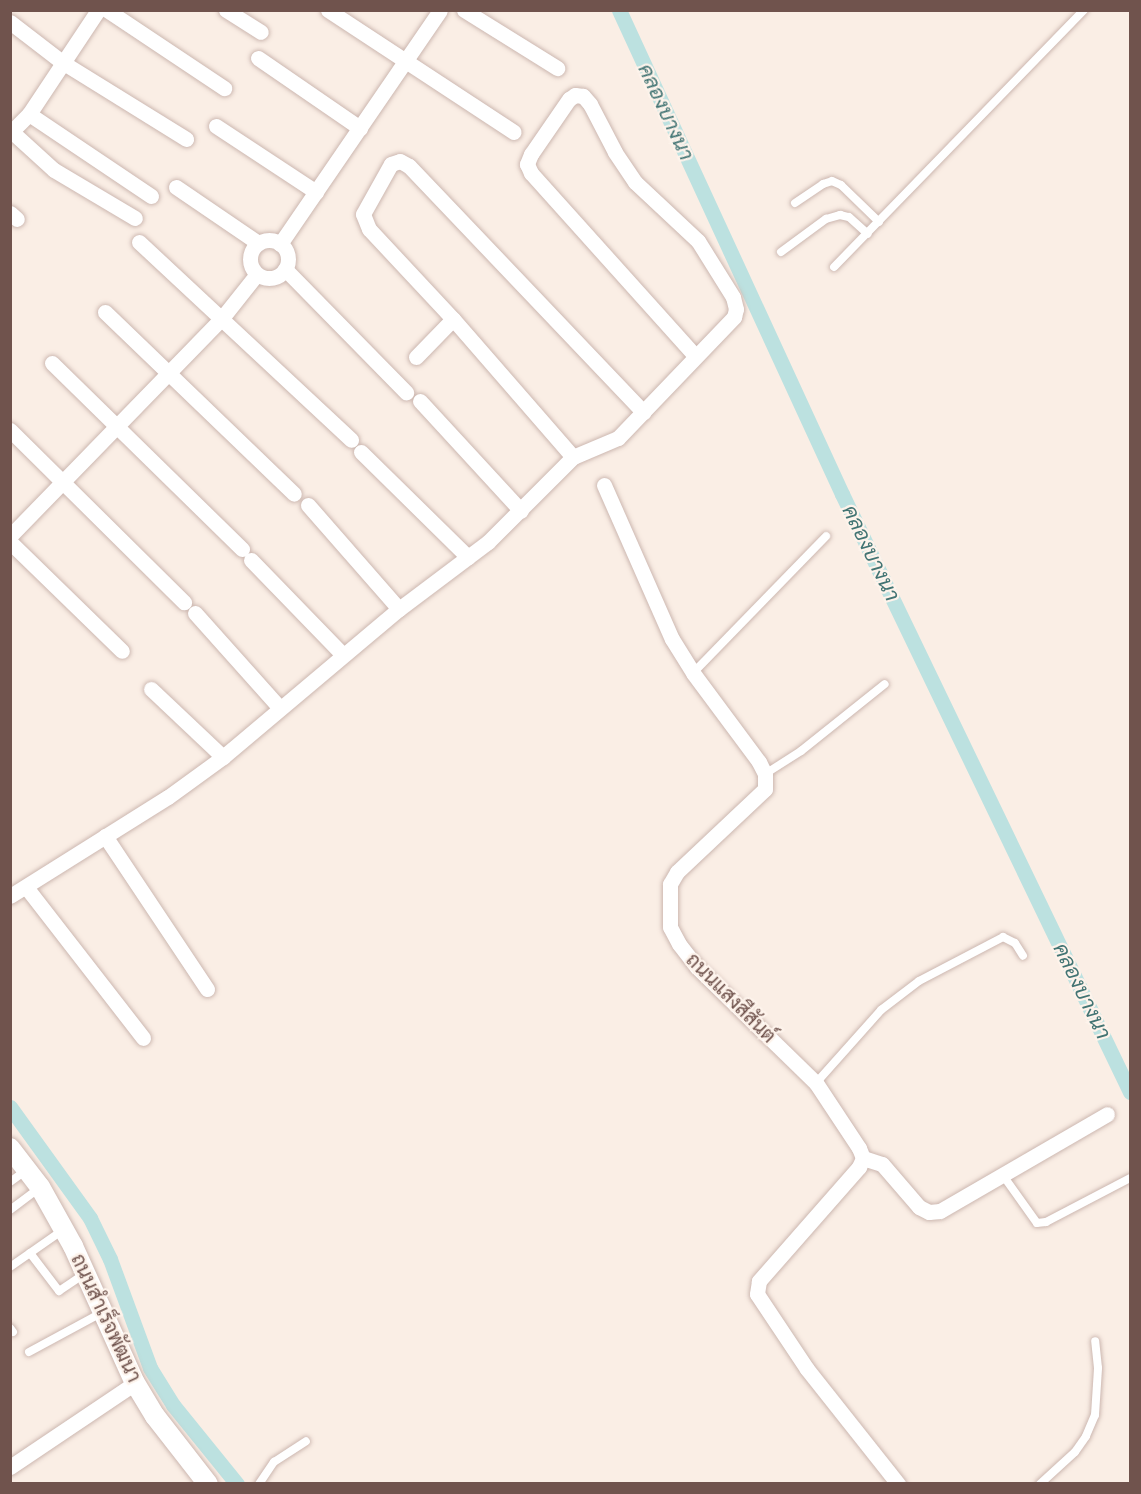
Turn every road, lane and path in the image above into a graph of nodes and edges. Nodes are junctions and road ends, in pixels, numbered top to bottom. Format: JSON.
{"nodes":[{"id":1,"x":98,"y":10,"type":"edge"},
{"id":2,"x":107,"y":10,"type":"edge"},
{"id":3,"x":226,"y":10,"type":"edge"},
{"id":4,"x":328,"y":10,"type":"edge"},
{"id":5,"x":440,"y":10,"type":"edge"},
{"id":6,"x":464,"y":10,"type":"edge"},
{"id":7,"x":1084,"y":10,"type":"edge"},
{"id":8,"x":10,"y":22,"type":"edge"},
{"id":9,"x":261,"y":32,"type":"dead end"},
{"id":10,"x":258,"y":58,"type":"dead end"},
{"id":11,"x":62,"y":62,"type":"junction"},
{"id":12,"x":405,"y":63,"type":"junction"},
{"id":13,"x":557,"y":68,"type":"dead end"},
{"id":14,"x":224,"y":88,"type":"dead end"},
{"id":15,"x":29,"y":114,"type":"junction"},
{"id":16,"x":216,"y":126,"type":"dead end"},
{"id":17,"x":360,"y":128,"type":"junction"},
{"id":18,"x":11,"y":132,"type":"edge"},
{"id":19,"x":514,"y":132,"type":"dead end"},
{"id":20,"x":186,"y":140,"type":"dead end"},
{"id":21,"x":176,"y":187,"type":"dead end"},
{"id":22,"x":316,"y":192,"type":"junction"},
{"id":23,"x":151,"y":196,"type":"dead end"},
{"id":24,"x":795,"y":204,"type":"dead end"},
{"id":25,"x":135,"y":218,"type":"dead end"},
{"id":26,"x":879,"y":222,"type":"junction"},
{"id":27,"x":868,"y":234,"type":"junction"},
{"id":28,"x":139,"y":242,"type":"dead end"},
{"id":29,"x":258,"y":243,"type":"junction"},
{"id":30,"x":280,"y":244,"type":"junction"},
{"id":31,"x":781,"y":252,"type":"dead end"},
{"id":32,"x":834,"y":267,"type":"dead end"},
{"id":33,"x":285,"y":269,"type":"junction"},
{"id":34,"x":257,"y":274,"type":"junction"},
{"id":35,"x":105,"y":312,"type":"dead end"},
{"id":36,"x":222,"y":318,"type":"junction"},
{"id":37,"x":453,"y":319,"type":"junction"},
{"id":38,"x":695,"y":356,"type":"junction"},
{"id":39,"x":416,"y":357,"type":"dead end"},
{"id":40,"x":52,"y":363,"type":"dead end"},
{"id":41,"x":166,"y":373,"type":"junction"},
{"id":42,"x":406,"y":392,"type":"dead end"},
{"id":43,"x":420,"y":401,"type":"dead end"},
{"id":44,"x":643,"y":412,"type":"junction"},
{"id":45,"x":114,"y":427,"type":"junction"},
{"id":46,"x":10,"y":430,"type":"edge"},
{"id":47,"x":573,"y":457,"type":"junction"},
{"id":48,"x":63,"y":482,"type":"junction"},
{"id":49,"x":604,"y":485,"type":"dead end"},
{"id":50,"x":294,"y":494,"type":"dead end"},
{"id":51,"x":308,"y":506,"type":"dead end"},
{"id":52,"x":521,"y":511,"type":"junction"},
{"id":53,"x":10,"y":536,"type":"edge"},
{"id":54,"x":826,"y":536,"type":"dead end"},
{"id":55,"x":10,"y":542,"type":"edge"},
{"id":56,"x":468,"y":557,"type":"junction"},
{"id":57,"x":183,"y":602,"type":"dead end"},
{"id":58,"x":399,"y":609,"type":"junction"},
{"id":59,"x":195,"y":613,"type":"dead end"},
{"id":60,"x":122,"y":651,"type":"dead end"},
{"id":61,"x":343,"y":655,"type":"junction"},
{"id":62,"x":693,"y":673,"type":"junction"},
{"id":63,"x":885,"y":684,"type":"dead end"},
{"id":64,"x":151,"y":689,"type":"dead end"},
{"id":65,"x":280,"y":708,"type":"junction"},
{"id":66,"x":223,"y":757,"type":"junction"},
{"id":67,"x":765,"y":774,"type":"junction"},
{"id":68,"x":105,"y":836,"type":"junction"},
{"id":69,"x":26,"y":887,"type":"junction"},
{"id":70,"x":10,"y":896,"type":"edge"},
{"id":71,"x":1023,"y":956,"type":"dead end"},
{"id":72,"x":207,"y":989,"type":"dead end"},
{"id":73,"x":143,"y":1038,"type":"dead end"},
{"id":74,"x":816,"y":1083,"type":"junction"},
{"id":75,"x":1107,"y":1114,"type":"dead end"},
{"id":76,"x":10,"y":1148,"type":"edge"},
{"id":77,"x":863,"y":1158,"type":"junction"},
{"id":78,"x":27,"y":1170,"type":"junction"},
{"id":79,"x":1002,"y":1174,"type":"junction"},
{"id":80,"x":1131,"y":1178,"type":"edge"},
{"id":81,"x":10,"y":1182,"type":"edge"},
{"id":82,"x":40,"y":1187,"type":"junction"},
{"id":83,"x":10,"y":1210,"type":"edge"},
{"id":84,"x":64,"y":1229,"type":"junction"},
{"id":85,"x":30,"y":1253,"type":"junction"},
{"id":86,"x":10,"y":1267,"type":"edge"},
{"id":87,"x":85,"y":1273,"type":"junction"},
{"id":88,"x":102,"y":1312,"type":"junction"},
{"id":89,"x":1095,"y":1341,"type":"dead end"},
{"id":90,"x":29,"y":1352,"type":"dead end"},
{"id":91,"x":135,"y":1383,"type":"junction"},
{"id":92,"x":306,"y":1441,"type":"dead end"},
{"id":93,"x":10,"y":1467,"type":"edge"},
{"id":94,"x":260,"y":1482,"type":"edge"},
{"id":95,"x":208,"y":1484,"type":"edge"},
{"id":96,"x":898,"y":1484,"type":"edge"},
{"id":97,"x":1041,"y":1484,"type":"edge"}],
"edges":[{"from":1,"to":11,"type":"street"},
{"from":2,"to":14,"type":"street"},
{"from":3,"to":9,"type":"street"},
{"from":4,"to":12,"type":"street"},
{"from":5,"to":12,"type":"street"},
{"from":6,"to":13,"type":"street"},
{"from":7,"to":26,"type":"lane"},
{"from":8,"to":11,"type":"street"},
{"from":10,"to":17,"type":"street"},
{"from":11,"to":15,"type":"street"},
{"from":11,"to":20,"type":"street"},
{"from":12,"to":17,"type":"street"},
{"from":12,"to":19,"type":"street"},
{"from":15,"to":18,"type":"street"},
{"from":15,"to":23,"type":"street"},
{"from":16,"to":22,"type":"street"},
{"from":17,"to":22,"type":"street"},
{"from":18,"to":25,"type":"street"},
{"from":21,"to":29,"type":"street"},
{"from":22,"to":30,"type":"street"},
{"from":24,"to":26,"type":"lane"},
{"from":26,"to":27,"type":"lane"},
{"from":27,"to":31,"type":"lane"},
{"from":27,"to":32,"type":"lane"},
{"from":28,"to":36,"type":"street"},
{"from":29,"to":30,"type":"street"},
{"from":29,"to":34,"type":"street"},
{"from":30,"to":33,"type":"street"},
{"from":33,"to":34,"type":"street"},
{"from":33,"to":42,"type":"street"},
{"from":34,"to":36,"type":"street"},
{"from":35,"to":41,"type":"street"},
{"from":36,"to":41,"type":"street"},
{"from":36,"to":56,"type":"street"},
{"from":37,"to":39,"type":"street"},
{"from":37,"to":44,"type":"street"},
{"from":37,"to":47,"type":"street"},
{"from":38,"to":38,"type":"street"},
{"from":38,"to":44,"type":"street"},
{"from":40,"to":45,"type":"street"},
{"from":41,"to":45,"type":"street"},
{"from":41,"to":50,"type":"street"},
{"from":43,"to":52,"type":"street"},
{"from":44,"to":47,"type":"street"},
{"from":45,"to":48,"type":"street"},
{"from":45,"to":61,"type":"street"},
{"from":46,"to":48,"type":"street"},
{"from":47,"to":52,"type":"street"},
{"from":48,"to":53,"type":"street"},
{"from":48,"to":57,"type":"street"},
{"from":49,"to":62,"type":"street"},
{"from":51,"to":58,"type":"street"},
{"from":52,"to":56,"type":"street"},
{"from":54,"to":62,"type":"lane"},
{"from":55,"to":60,"type":"street"},
{"from":56,"to":58,"type":"street"},
{"from":58,"to":61,"type":"street"},
{"from":59,"to":65,"type":"street"},
{"from":61,"to":65,"type":"street"},
{"from":62,"to":67,"type":"street"},
{"from":63,"to":67,"type":"lane"},
{"from":64,"to":66,"type":"street"},
{"from":65,"to":66,"type":"street"},
{"from":66,"to":68,"type":"street"},
{"from":67,"to":74,"type":"street","name":"ถนนแสงสีสันต์"},
{"from":68,"to":69,"type":"street"},
{"from":68,"to":72,"type":"street"},
{"from":69,"to":70,"type":"street"},
{"from":69,"to":73,"type":"street"},
{"from":71,"to":74,"type":"lane"},
{"from":74,"to":77,"type":"street","name":"ถนนแสงสีสันต์"},
{"from":75,"to":79,"type":"street"},
{"from":76,"to":78,"type":"street","name":"ถนนสำเร็จพัฒนา"},
{"from":77,"to":79,"type":"street"},
{"from":77,"to":96,"type":"street"},
{"from":78,"to":81,"type":"lane"},
{"from":78,"to":82,"type":"street","name":"ถนนสำเร็จพัฒนา"},
{"from":79,"to":80,"type":"lane"},
{"from":82,"to":83,"type":"lane"},
{"from":82,"to":84,"type":"street","name":"ถนนสำเร็จพัฒนา"},
{"from":84,"to":85,"type":"lane"},
{"from":84,"to":87,"type":"street","name":"ถนนสำเร็จพัฒนา"},
{"from":85,"to":86,"type":"lane"},
{"from":85,"to":87,"type":"lane"},
{"from":87,"to":88,"type":"street","name":"ถนนสำเร็จพัฒนา"},
{"from":88,"to":90,"type":"lane"},
{"from":88,"to":91,"type":"street","name":"ถนนสำเร็จพัฒนา"},
{"from":89,"to":97,"type":"lane"},
{"from":91,"to":93,"type":"street"},
{"from":91,"to":95,"type":"street","name":"ถนนสำเร็จพัฒนา"},
{"from":92,"to":94,"type":"lane"}]}
